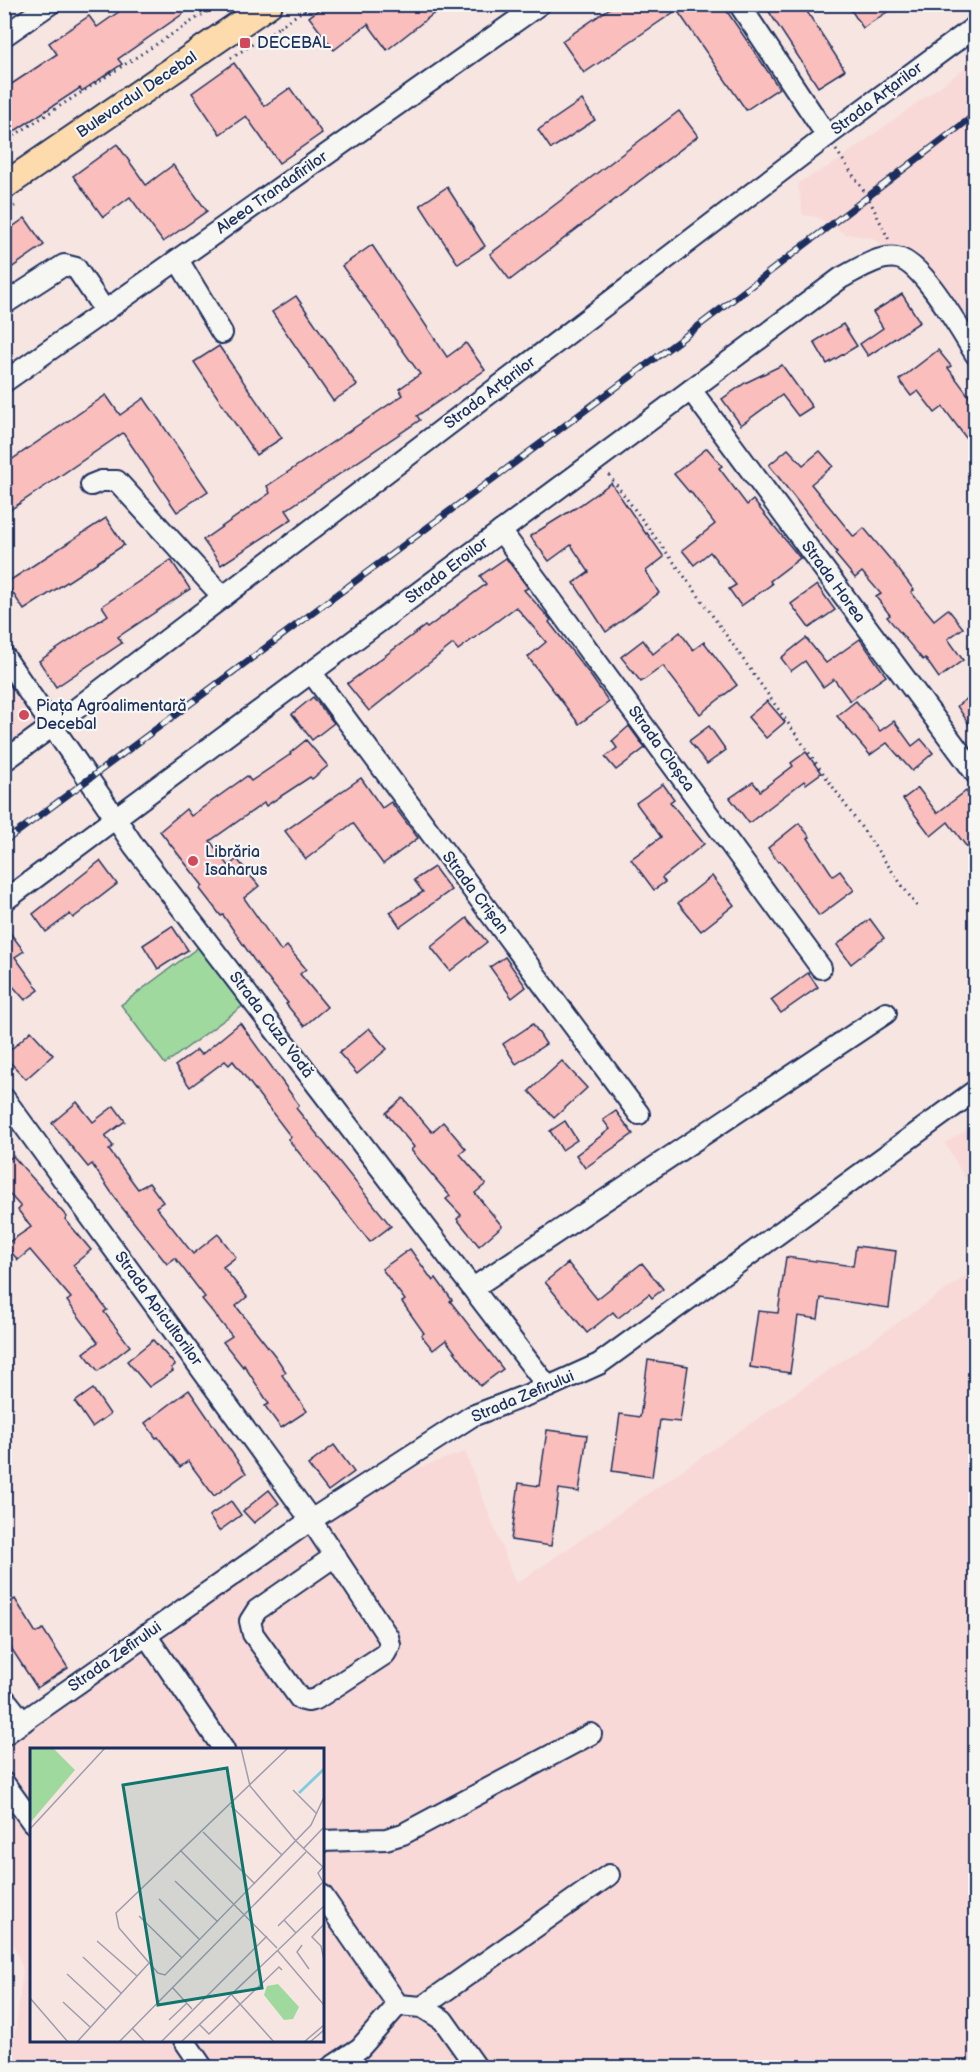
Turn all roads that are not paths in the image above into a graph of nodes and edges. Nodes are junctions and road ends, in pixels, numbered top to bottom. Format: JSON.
{"nodes":[{"id":1,"x":50,"y":4,"type":"edge"},
{"id":2,"x":540,"y":4,"type":"edge"},
{"id":3,"x":739,"y":4,"type":"edge"},
{"id":4,"x":274,"y":16,"type":"edge"},
{"id":5,"x":975,"y":26,"type":"edge"},
{"id":6,"x":4,"y":36,"type":"edge"},
{"id":7,"x":827,"y":136,"type":"junction"},
{"id":8,"x":4,"y":186,"type":"edge"},
{"id":9,"x":178,"y":260,"type":"junction"},
{"id":10,"x":4,"y":304,"type":"edge"},
{"id":11,"x":105,"y":311,"type":"junction"},
{"id":12,"x":222,"y":333,"type":"dead end"},
{"id":13,"x":975,"y":355,"type":"edge"},
{"id":14,"x":4,"y":382,"type":"edge"},
{"id":15,"x":691,"y":390,"type":"junction"},
{"id":16,"x":91,"y":485,"type":"dead end"},
{"id":17,"x":501,"y":531,"type":"junction"},
{"id":18,"x":224,"y":597,"type":"junction"},
{"id":19,"x":4,"y":656,"type":"edge"},
{"id":20,"x":311,"y":672,"type":"junction"},
{"id":21,"x":51,"y":728,"type":"junction"},
{"id":22,"x":4,"y":761,"type":"edge"},
{"id":23,"x":975,"y":774,"type":"edge"},
{"id":24,"x":115,"y":818,"type":"junction"},
{"id":25,"x":4,"y":901,"type":"edge"},
{"id":26,"x":820,"y":968,"type":"dead end"},
{"id":27,"x":886,"y":1013,"type":"dead end"},
{"id":28,"x":975,"y":1090,"type":"edge"},
{"id":29,"x":4,"y":1098,"type":"edge"},
{"id":30,"x":639,"y":1114,"type":"dead end"},
{"id":31,"x":473,"y":1288,"type":"junction"},
{"id":32,"x":548,"y":1387,"type":"junction"},
{"id":33,"x":311,"y":1520,"type":"junction"},
{"id":34,"x":335,"y":1556,"type":"junction"},
{"id":35,"x":146,"y":1635,"type":"junction"},
{"id":36,"x":4,"y":1698,"type":"edge"},
{"id":37,"x":23,"y":1722,"type":"junction"},
{"id":38,"x":591,"y":1734,"type":"dead end"},
{"id":39,"x":4,"y":1735,"type":"edge"},
{"id":40,"x":223,"y":1748,"type":"edge"},
{"id":41,"x":4,"y":1783,"type":"edge"},
{"id":42,"x":30,"y":1819,"type":"edge"},
{"id":43,"x":324,"y":1841,"type":"edge"},
{"id":44,"x":609,"y":1875,"type":"dead end"},
{"id":45,"x":324,"y":1898,"type":"edge"},
{"id":46,"x":398,"y":2005,"type":"junction"},
{"id":47,"x":422,"y":2007,"type":"junction"},
{"id":48,"x":185,"y":2042,"type":"edge"},
{"id":49,"x":202,"y":2067,"type":"edge"},
{"id":50,"x":330,"y":2067,"type":"edge"},
{"id":51,"x":477,"y":2067,"type":"edge"}],
"edges":[{"from":1,"to":6,"type":"street"},
{"from":2,"to":9,"type":"street","name":"Aleea Trandafirilor"},
{"from":3,"to":7,"type":"street"},
{"from":4,"to":8,"type":"main road","name":"Bulevardul Decebal"},
{"from":5,"to":7,"type":"street","name":"Strada Arțarilor"},
{"from":7,"to":18,"type":"street","name":"Strada Arțarilor"},
{"from":9,"to":11,"type":"street","name":"Aleea Trandafirilor"},
{"from":9,"to":12,"type":"street"},
{"from":10,"to":11,"type":"street"},
{"from":11,"to":14,"type":"street","name":"Aleea Trandafirilor"},
{"from":13,"to":15,"type":"street","name":"Strada Eroilor"},
{"from":15,"to":17,"type":"street","name":"Strada Eroilor"},
{"from":15,"to":23,"type":"street","name":"Strada Horea"},
{"from":16,"to":18,"type":"street"},
{"from":17,"to":20,"type":"street","name":"Strada Eroilor"},
{"from":17,"to":26,"type":"street","name":"Strada Cloșca"},
{"from":18,"to":21,"type":"street","name":"Strada Arțarilor"},
{"from":19,"to":21,"type":"street","name":"Strada Cuza Vodă"},
{"from":20,"to":24,"type":"street","name":"Strada Eroilor"},
{"from":20,"to":30,"type":"street","name":"Strada Crișan"},
{"from":21,"to":22,"type":"street","name":"Strada Arțarilor"},
{"from":21,"to":24,"type":"street","name":"Strada Cuza Vodă"},
{"from":24,"to":25,"type":"street","name":"Strada Eroilor"},
{"from":24,"to":31,"type":"street","name":"Strada Cuza Vodă"},
{"from":27,"to":31,"type":"street"},
{"from":28,"to":32,"type":"street","name":"Strada Zefirului"},
{"from":29,"to":33,"type":"street","name":"Strada Apicultorilor"},
{"from":31,"to":32,"type":"street","name":"Strada Cuza Vodă"},
{"from":32,"to":33,"type":"street","name":"Strada Zefirului"},
{"from":33,"to":34,"type":"street","name":"Strada Apicultorilor"},
{"from":33,"to":35,"type":"street","name":"Strada Zefirului"},
{"from":34,"to":34,"type":"street","name":"Strada Apicultorilor"},
{"from":35,"to":37,"type":"street","name":"Strada Zefirului"},
{"from":35,"to":40,"type":"street"},
{"from":36,"to":37,"type":"street"},
{"from":37,"to":39,"type":"street","name":"Strada Zefirului"},
{"from":38,"to":43,"type":"street"},
{"from":41,"to":42,"type":"street"},
{"from":44,"to":47,"type":"street"},
{"from":45,"to":46,"type":"street"},
{"from":46,"to":47,"type":"street"},
{"from":46,"to":50,"type":"street"},
{"from":47,"to":51,"type":"street"},
{"from":48,"to":49,"type":"street"}]}
